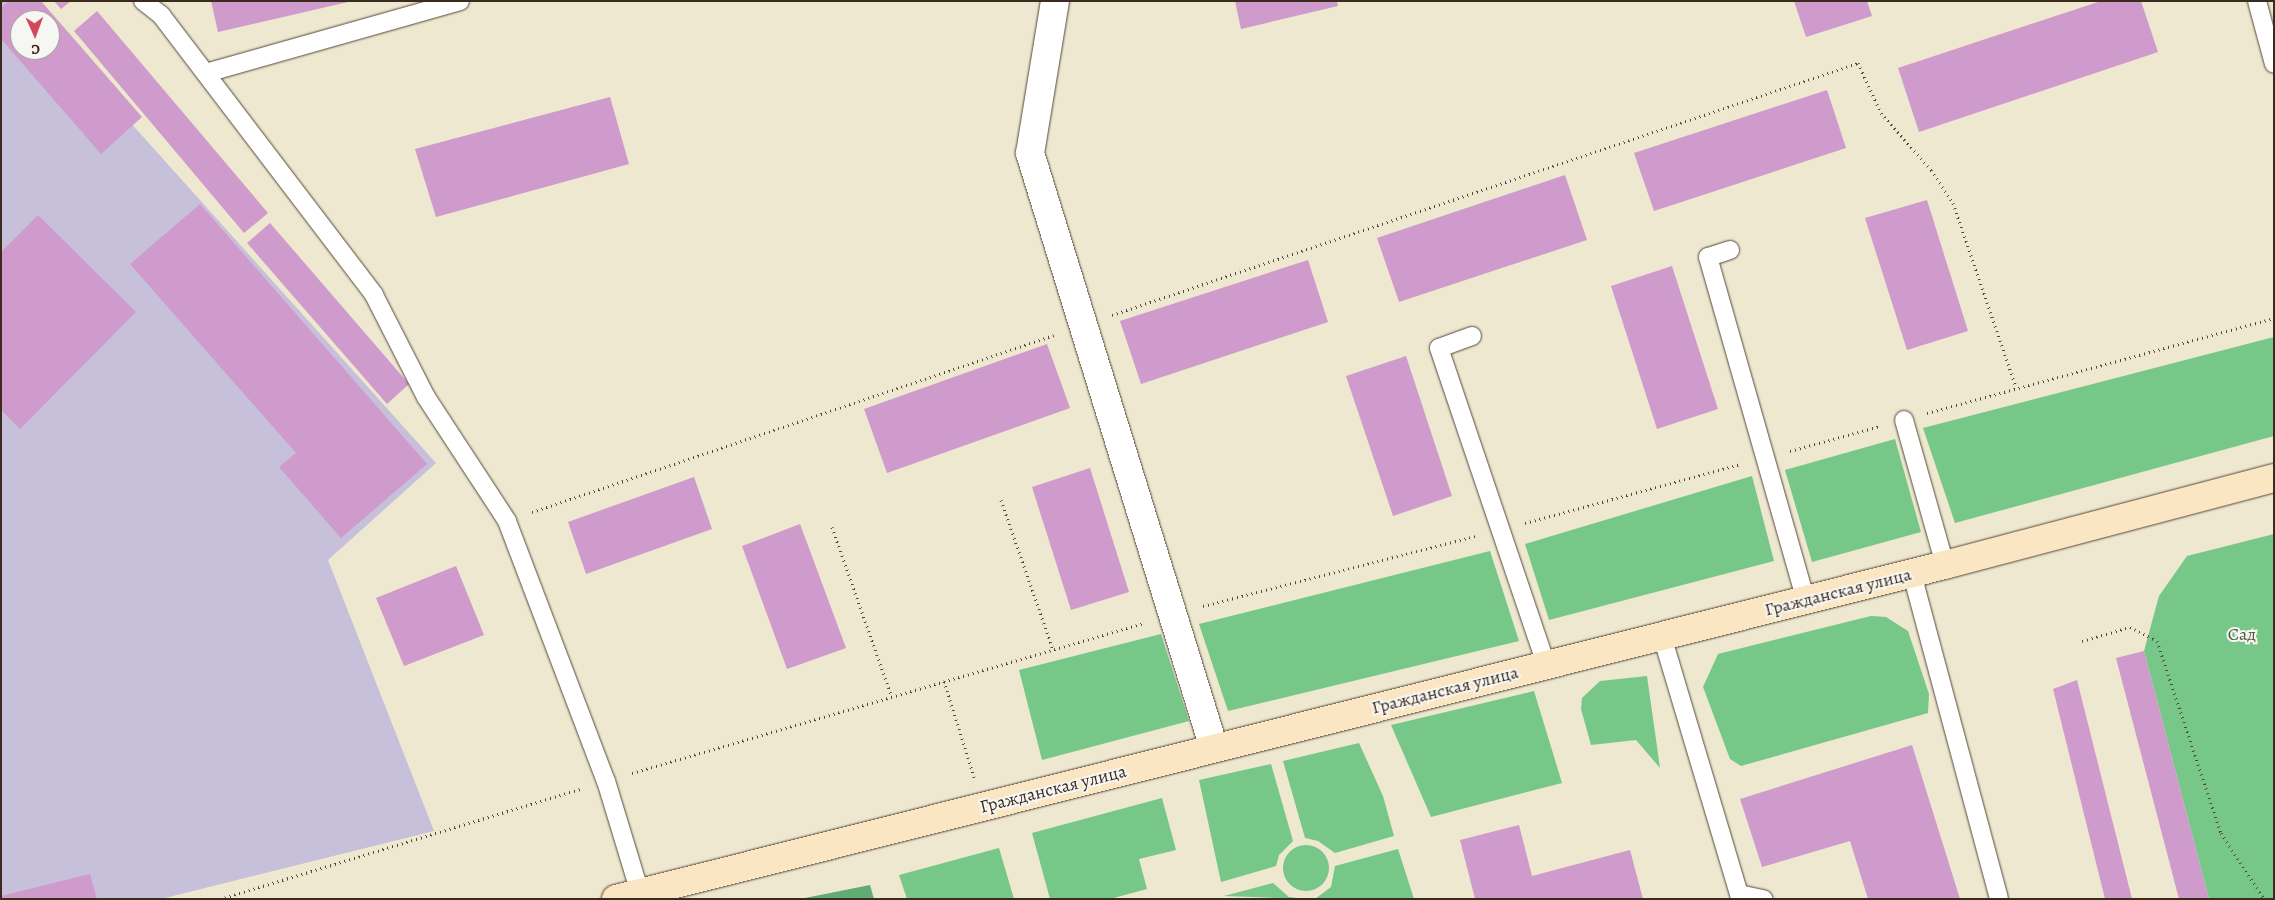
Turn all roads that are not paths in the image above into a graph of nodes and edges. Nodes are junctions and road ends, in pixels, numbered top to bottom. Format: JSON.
{"nodes":[{"id":1,"x":142,"y":1,"type":"edge"},
{"id":2,"x":460,"y":1,"type":"edge"},
{"id":3,"x":1054,"y":1,"type":"edge"},
{"id":4,"x":2257,"y":1,"type":"edge"},
{"id":5,"x":2274,"y":64,"type":"edge"},
{"id":6,"x":206,"y":73,"type":"junction"},
{"id":7,"x":1730,"y":250,"type":"dead end"},
{"id":8,"x":1472,"y":336,"type":"dead end"},
{"id":9,"x":1904,"y":420,"type":"road end"},
{"id":10,"x":2274,"y":478,"type":"edge"},
{"id":11,"x":1945,"y":565,"type":"junction"},
{"id":12,"x":1912,"y":574,"type":"junction"},
{"id":13,"x":1806,"y":600,"type":"junction"},
{"id":14,"x":1662,"y":636,"type":"junction"},
{"id":15,"x":1546,"y":665,"type":"junction"},
{"id":16,"x":1214,"y":748,"type":"junction"},
{"id":17,"x":628,"y":896,"type":"edge"},
{"id":18,"x":1763,"y":899,"type":"edge"},
{"id":19,"x":1999,"y":899,"type":"edge"}],
"edges":[{"from":1,"to":6,"type":"lane"},
{"from":2,"to":6,"type":"lane"},
{"from":3,"to":16,"type":"street"},
{"from":4,"to":5,"type":"lane"},
{"from":6,"to":17,"type":"lane"},
{"from":7,"to":13,"type":"lane"},
{"from":8,"to":15,"type":"lane"},
{"from":9,"to":11,"type":"lane"},
{"from":10,"to":11,"type":"main road","name":"Гражданская улица"},
{"from":11,"to":12,"type":"main road","name":"Гражданская улица"},
{"from":12,"to":13,"type":"main road","name":"Гражданская улица"},
{"from":12,"to":19,"type":"lane"},
{"from":13,"to":14,"type":"main road","name":"Гражданская улица"},
{"from":14,"to":15,"type":"main road","name":"Гражданская улица"},
{"from":14,"to":18,"type":"lane"},
{"from":15,"to":16,"type":"main road","name":"Гражданская улица"},
{"from":16,"to":17,"type":"main road","name":"Гражданская улица"}]}
